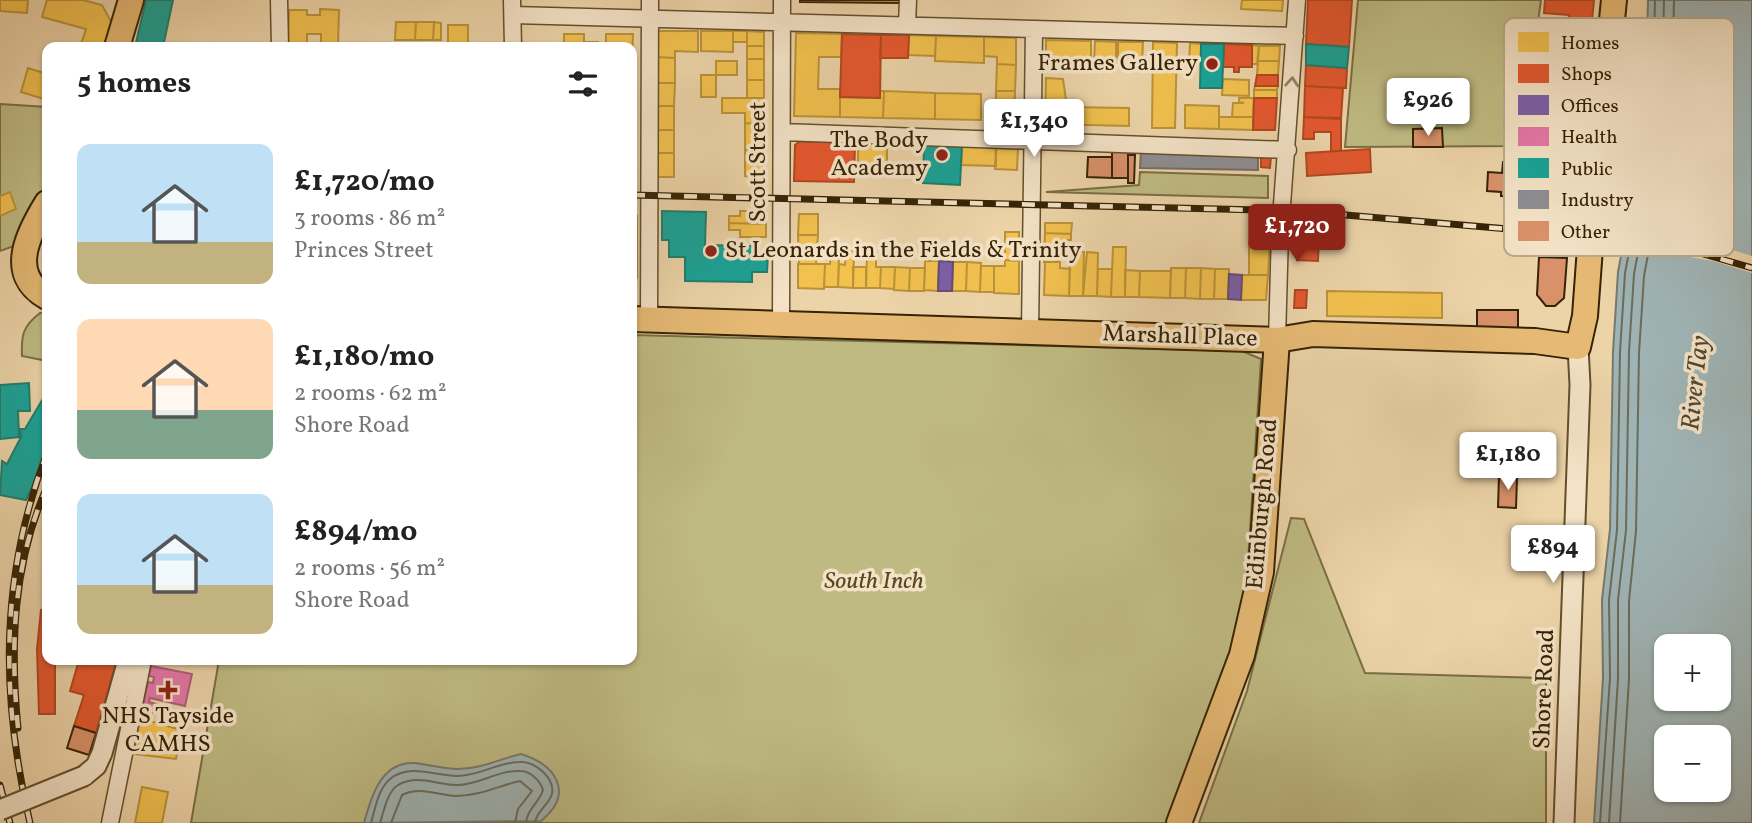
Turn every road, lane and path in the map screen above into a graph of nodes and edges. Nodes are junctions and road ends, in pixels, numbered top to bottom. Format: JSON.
{"nodes":[{"id":1,"x":131,"y":0,"type":"edge"},
{"id":2,"x":279,"y":0,"type":"edge"},
{"id":3,"x":650,"y":0,"type":"edge"},
{"id":4,"x":782,"y":0,"type":"edge"},
{"id":5,"x":908,"y":0,"type":"edge"},
{"id":6,"x":1297,"y":0,"type":"edge"},
{"id":7,"x":1614,"y":0,"type":"edge"},
{"id":8,"x":512,"y":8,"type":"edge"},
{"id":9,"x":1612,"y":18,"type":"edge"},
{"id":10,"x":650,"y":19,"type":"junction"},
{"id":11,"x":782,"y":22,"type":"junction"},
{"id":12,"x":907,"y":25,"type":"junction"},
{"id":13,"x":1034,"y":29,"type":"junction"},
{"id":14,"x":1295,"y":36,"type":"junction"},
{"id":15,"x":118,"y":42,"type":"edge"},
{"id":16,"x":280,"y":42,"type":"edge"},
{"id":17,"x":513,"y":42,"type":"edge"},
{"id":18,"x":782,"y":132,"type":"junction"},
{"id":19,"x":1032,"y":141,"type":"junction"},
{"id":20,"x":1288,"y":150,"type":"junction"},
{"id":21,"x":42,"y":212,"type":"edge"},
{"id":22,"x":1590,"y":256,"type":"edge"},
{"id":23,"x":42,"y":293,"type":"edge"},
{"id":24,"x":640,"y":319,"type":"edge"},
{"id":25,"x":781,"y":324,"type":"junction"},
{"id":26,"x":1030,"y":332,"type":"junction"},
{"id":27,"x":1277,"y":340,"type":"junction"},
{"id":28,"x":1578,"y":347,"type":"junction"},
{"id":29,"x":127,"y":665,"type":"edge"},
{"id":30,"x":142,"y":665,"type":"edge"},
{"id":31,"x":0,"y":810,"type":"edge"},
{"id":32,"x":110,"y":823,"type":"edge"},
{"id":33,"x":1179,"y":823,"type":"edge"},
{"id":34,"x":1564,"y":823,"type":"edge"}],
"edges":[{"from":1,"to":15,"type":"main road"},
{"from":2,"to":16,"type":"street"},
{"from":3,"to":10,"type":"street"},
{"from":4,"to":11,"type":"street","name":"Scott Street"},
{"from":5,"to":12,"type":"street"},
{"from":6,"to":14,"type":"street"},
{"from":7,"to":9,"type":"main road"},
{"from":8,"to":10,"type":"street"},
{"from":8,"to":17,"type":"street"},
{"from":10,"to":11,"type":"street"},
{"from":10,"to":24,"type":"street"},
{"from":11,"to":12,"type":"street"},
{"from":11,"to":18,"type":"street","name":"Scott Street"},
{"from":12,"to":13,"type":"street"},
{"from":13,"to":14,"type":"street"},
{"from":13,"to":19,"type":"street"},
{"from":20,"to":14,"type":"street","one_way":true},
{"from":18,"to":19,"type":"street"},
{"from":18,"to":25,"type":"street","name":"Scott Street"},
{"from":19,"to":20,"type":"street"},
{"from":19,"to":26,"type":"street"},
{"from":20,"to":27,"type":"street"},
{"from":21,"to":23,"type":"main road"},
{"from":22,"to":28,"type":"main road"},
{"from":24,"to":25,"type":"main road","name":"Marshall Place"},
{"from":25,"to":26,"type":"main road","name":"Marshall Place"},
{"from":26,"to":27,"type":"main road","name":"Marshall Place"},
{"from":27,"to":28,"type":"main road","name":"Marshall Place"},
{"from":27,"to":33,"type":"main road","name":"Edinburgh Road"},
{"from":28,"to":34,"type":"street","name":"Shore Road"},
{"from":29,"to":31,"type":"street","bridge":true},
{"from":30,"to":32,"type":"street"}]}
